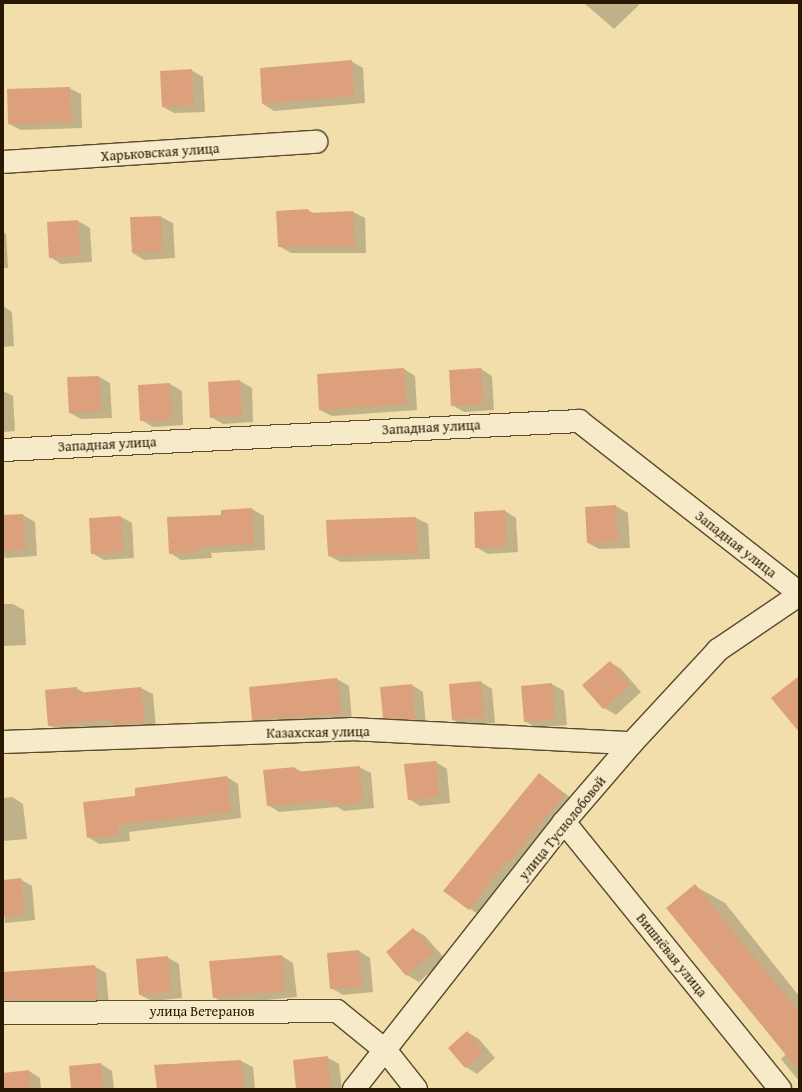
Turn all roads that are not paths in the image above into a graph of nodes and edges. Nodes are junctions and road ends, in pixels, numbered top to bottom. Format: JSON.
{"nodes":[{"id":1,"x":316,"y":142,"type":"dead end"},
{"id":2,"x":3,"y":162,"type":"edge"},
{"id":3,"x":3,"y":450,"type":"edge"},
{"id":4,"x":799,"y":594,"type":"edge"},
{"id":5,"x":3,"y":742,"type":"edge"},
{"id":6,"x":632,"y":743,"type":"junction"},
{"id":7,"x":564,"y":822,"type":"junction"},
{"id":8,"x":3,"y":1014,"type":"edge"},
{"id":9,"x":386,"y":1052,"type":"junction"},
{"id":10,"x":354,"y":1089,"type":"edge"},
{"id":11,"x":416,"y":1089,"type":"edge"},
{"id":12,"x":780,"y":1089,"type":"edge"}],
"edges":[{"from":1,"to":2,"type":"street","name":"Харьковская улица"},
{"from":3,"to":4,"type":"street","name":"Западная улица"},
{"from":4,"to":6,"type":"street","name":"улица Туснолобовой"},
{"from":5,"to":6,"type":"street","name":"Казахская улица"},
{"from":6,"to":7,"type":"street","name":"улица Туснолобовой"},
{"from":7,"to":9,"type":"street","name":"улица Туснолобовой"},
{"from":7,"to":12,"type":"street","name":"Вишнёвая улица"},
{"from":8,"to":9,"type":"street","name":"улица Ветеранов"},
{"from":9,"to":10,"type":"street","name":"улица Туснолобовой"},
{"from":9,"to":11,"type":"street","name":"улица Ветеранов"}]}
